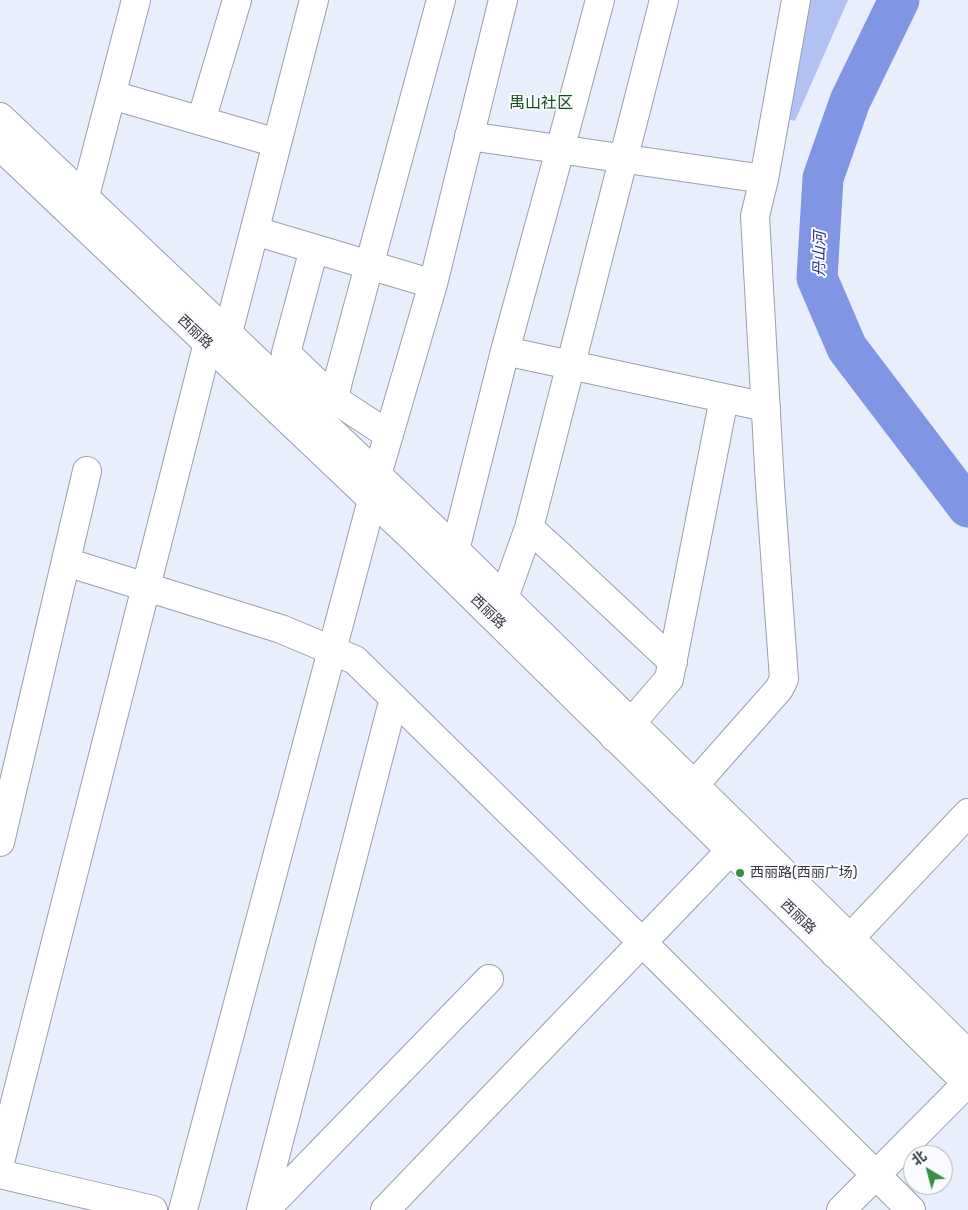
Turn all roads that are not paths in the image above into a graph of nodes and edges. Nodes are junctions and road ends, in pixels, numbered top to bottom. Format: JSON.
{"nodes":[{"id":1,"x":136,"y":0,"type":"edge"},
{"id":2,"x":237,"y":0,"type":"edge"},
{"id":3,"x":314,"y":0,"type":"edge"},
{"id":4,"x":441,"y":0,"type":"edge"},
{"id":5,"x":503,"y":0,"type":"edge"},
{"id":6,"x":600,"y":0,"type":"edge"},
{"id":7,"x":664,"y":0,"type":"edge"},
{"id":8,"x":796,"y":0,"type":"edge"},
{"id":9,"x":112,"y":95,"type":"junction"},
{"id":10,"x":0,"y":117,"type":"edge"},
{"id":11,"x":201,"y":121,"type":"junction"},
{"id":12,"x":469,"y":136,"type":"junction"},
{"id":13,"x":277,"y":144,"type":"junction"},
{"id":14,"x":0,"y":146,"type":"edge"},
{"id":15,"x":560,"y":150,"type":"junction"},
{"id":16,"x":624,"y":159,"type":"junction"},
{"id":17,"x":764,"y":179,"type":"junction"},
{"id":18,"x":82,"y":209,"type":"junction"},
{"id":19,"x":255,"y":231,"type":"junction"},
{"id":20,"x":314,"y":249,"type":"junction"},
{"id":21,"x":369,"y":265,"type":"junction"},
{"id":22,"x":433,"y":284,"type":"junction"},
{"id":23,"x":219,"y":339,"type":"junction"},
{"id":24,"x":504,"y":351,"type":"junction"},
{"id":25,"x":571,"y":365,"type":"junction"},
{"id":26,"x":724,"y":398,"type":"junction"},
{"id":27,"x":334,"y":399,"type":"junction"},
{"id":28,"x":766,"y":407,"type":"junction"},
{"id":29,"x":389,"y":435,"type":"junction"},
{"id":30,"x":87,"y":471,"type":"dead end"},
{"id":31,"x":375,"y":487,"type":"junction"},
{"id":32,"x":529,"y":528,"type":"junction"},
{"id":33,"x":449,"y":559,"type":"junction"},
{"id":34,"x":66,"y":562,"type":"junction"},
{"id":35,"x":146,"y":587,"type":"junction"},
{"id":36,"x":497,"y":606,"type":"junction"},
{"id":37,"x":332,"y":650,"type":"junction"},
{"id":38,"x":673,"y":662,"type":"junction"},
{"id":39,"x":394,"y":698,"type":"junction"},
{"id":40,"x":623,"y":730,"type":"junction"},
{"id":41,"x":688,"y":794,"type":"junction"},
{"id":42,"x":968,"y":813,"type":"edge"},
{"id":43,"x":0,"y":842,"type":"edge"},
{"id":44,"x":737,"y":842,"type":"junction"},
{"id":45,"x":642,"y":942,"type":"junction"},
{"id":46,"x":843,"y":946,"type":"junction"},
{"id":47,"x":489,"y":978,"type":"dead end"},
{"id":48,"x":961,"y":1052,"type":"edge"},
{"id":49,"x":968,"y":1083,"type":"edge"},
{"id":50,"x":0,"y":1162,"type":"edge"},
{"id":51,"x":0,"y":1174,"type":"edge"},
{"id":52,"x":876,"y":1175,"type":"junction"},
{"id":53,"x":153,"y":1210,"type":"edge"},
{"id":54,"x":183,"y":1210,"type":"edge"},
{"id":55,"x":261,"y":1210,"type":"edge"},
{"id":56,"x":265,"y":1210,"type":"edge"},
{"id":57,"x":385,"y":1210,"type":"edge"},
{"id":58,"x":841,"y":1210,"type":"edge"},
{"id":59,"x":911,"y":1210,"type":"edge"}],
"edges":[{"from":1,"to":9,"type":"street"},
{"from":2,"to":11,"type":"street"},
{"from":3,"to":13,"type":"street"},
{"from":4,"to":21,"type":"street"},
{"from":5,"to":12,"type":"street"},
{"from":6,"to":15,"type":"street"},
{"from":7,"to":16,"type":"street"},
{"from":8,"to":17,"type":"street"},
{"from":9,"to":11,"type":"street"},
{"from":9,"to":18,"type":"street"},
{"from":10,"to":18,"type":"street","name":"西丽路"},
{"from":11,"to":13,"type":"street"},
{"from":12,"to":15,"type":"street"},
{"from":12,"to":22,"type":"street"},
{"from":13,"to":19,"type":"street"},
{"from":14,"to":18,"type":"street","name":"西丽路"},
{"from":15,"to":16,"type":"street"},
{"from":15,"to":24,"type":"street"},
{"from":16,"to":17,"type":"street"},
{"from":16,"to":25,"type":"street"},
{"from":17,"to":28,"type":"street"},
{"from":18,"to":23,"type":"street","name":"西丽路"},
{"from":19,"to":20,"type":"street"},
{"from":19,"to":23,"type":"street"},
{"from":20,"to":21,"type":"street"},
{"from":20,"to":27,"type":"street"},
{"from":21,"to":22,"type":"street"},
{"from":21,"to":27,"type":"street"},
{"from":22,"to":29,"type":"street"},
{"from":23,"to":31,"type":"street","name":"西丽路"},
{"from":23,"to":35,"type":"street"},
{"from":24,"to":25,"type":"street"},
{"from":24,"to":33,"type":"street"},
{"from":25,"to":26,"type":"street"},
{"from":25,"to":32,"type":"street"},
{"from":26,"to":28,"type":"street"},
{"from":26,"to":38,"type":"street"},
{"from":27,"to":29,"type":"street"},
{"from":28,"to":41,"type":"street"},
{"from":29,"to":31,"type":"street"},
{"from":30,"to":34,"type":"street"},
{"from":31,"to":33,"type":"street","name":"西丽路"},
{"from":31,"to":37,"type":"street"},
{"from":32,"to":36,"type":"street"},
{"from":32,"to":38,"type":"street"},
{"from":33,"to":36,"type":"street","name":"西丽路"},
{"from":34,"to":35,"type":"street"},
{"from":34,"to":43,"type":"street"},
{"from":35,"to":37,"type":"street"},
{"from":35,"to":50,"type":"street"},
{"from":36,"to":40,"type":"street","name":"西丽路"},
{"from":37,"to":39,"type":"street"},
{"from":37,"to":54,"type":"street"},
{"from":38,"to":40,"type":"street"},
{"from":39,"to":45,"type":"street"},
{"from":39,"to":55,"type":"street"},
{"from":40,"to":41,"type":"street","name":"西丽路"},
{"from":41,"to":44,"type":"street","name":"西丽路"},
{"from":42,"to":46,"type":"street"},
{"from":44,"to":45,"type":"street"},
{"from":44,"to":46,"type":"street","name":"西丽路"},
{"from":45,"to":52,"type":"street"},
{"from":45,"to":57,"type":"street"},
{"from":46,"to":48,"type":"street","name":"西丽路"},
{"from":47,"to":56,"type":"street"},
{"from":48,"to":49,"type":"street","name":"西丽路"},
{"from":49,"to":52,"type":"street"},
{"from":51,"to":53,"type":"street"},
{"from":52,"to":58,"type":"street"},
{"from":52,"to":59,"type":"street"}]}
